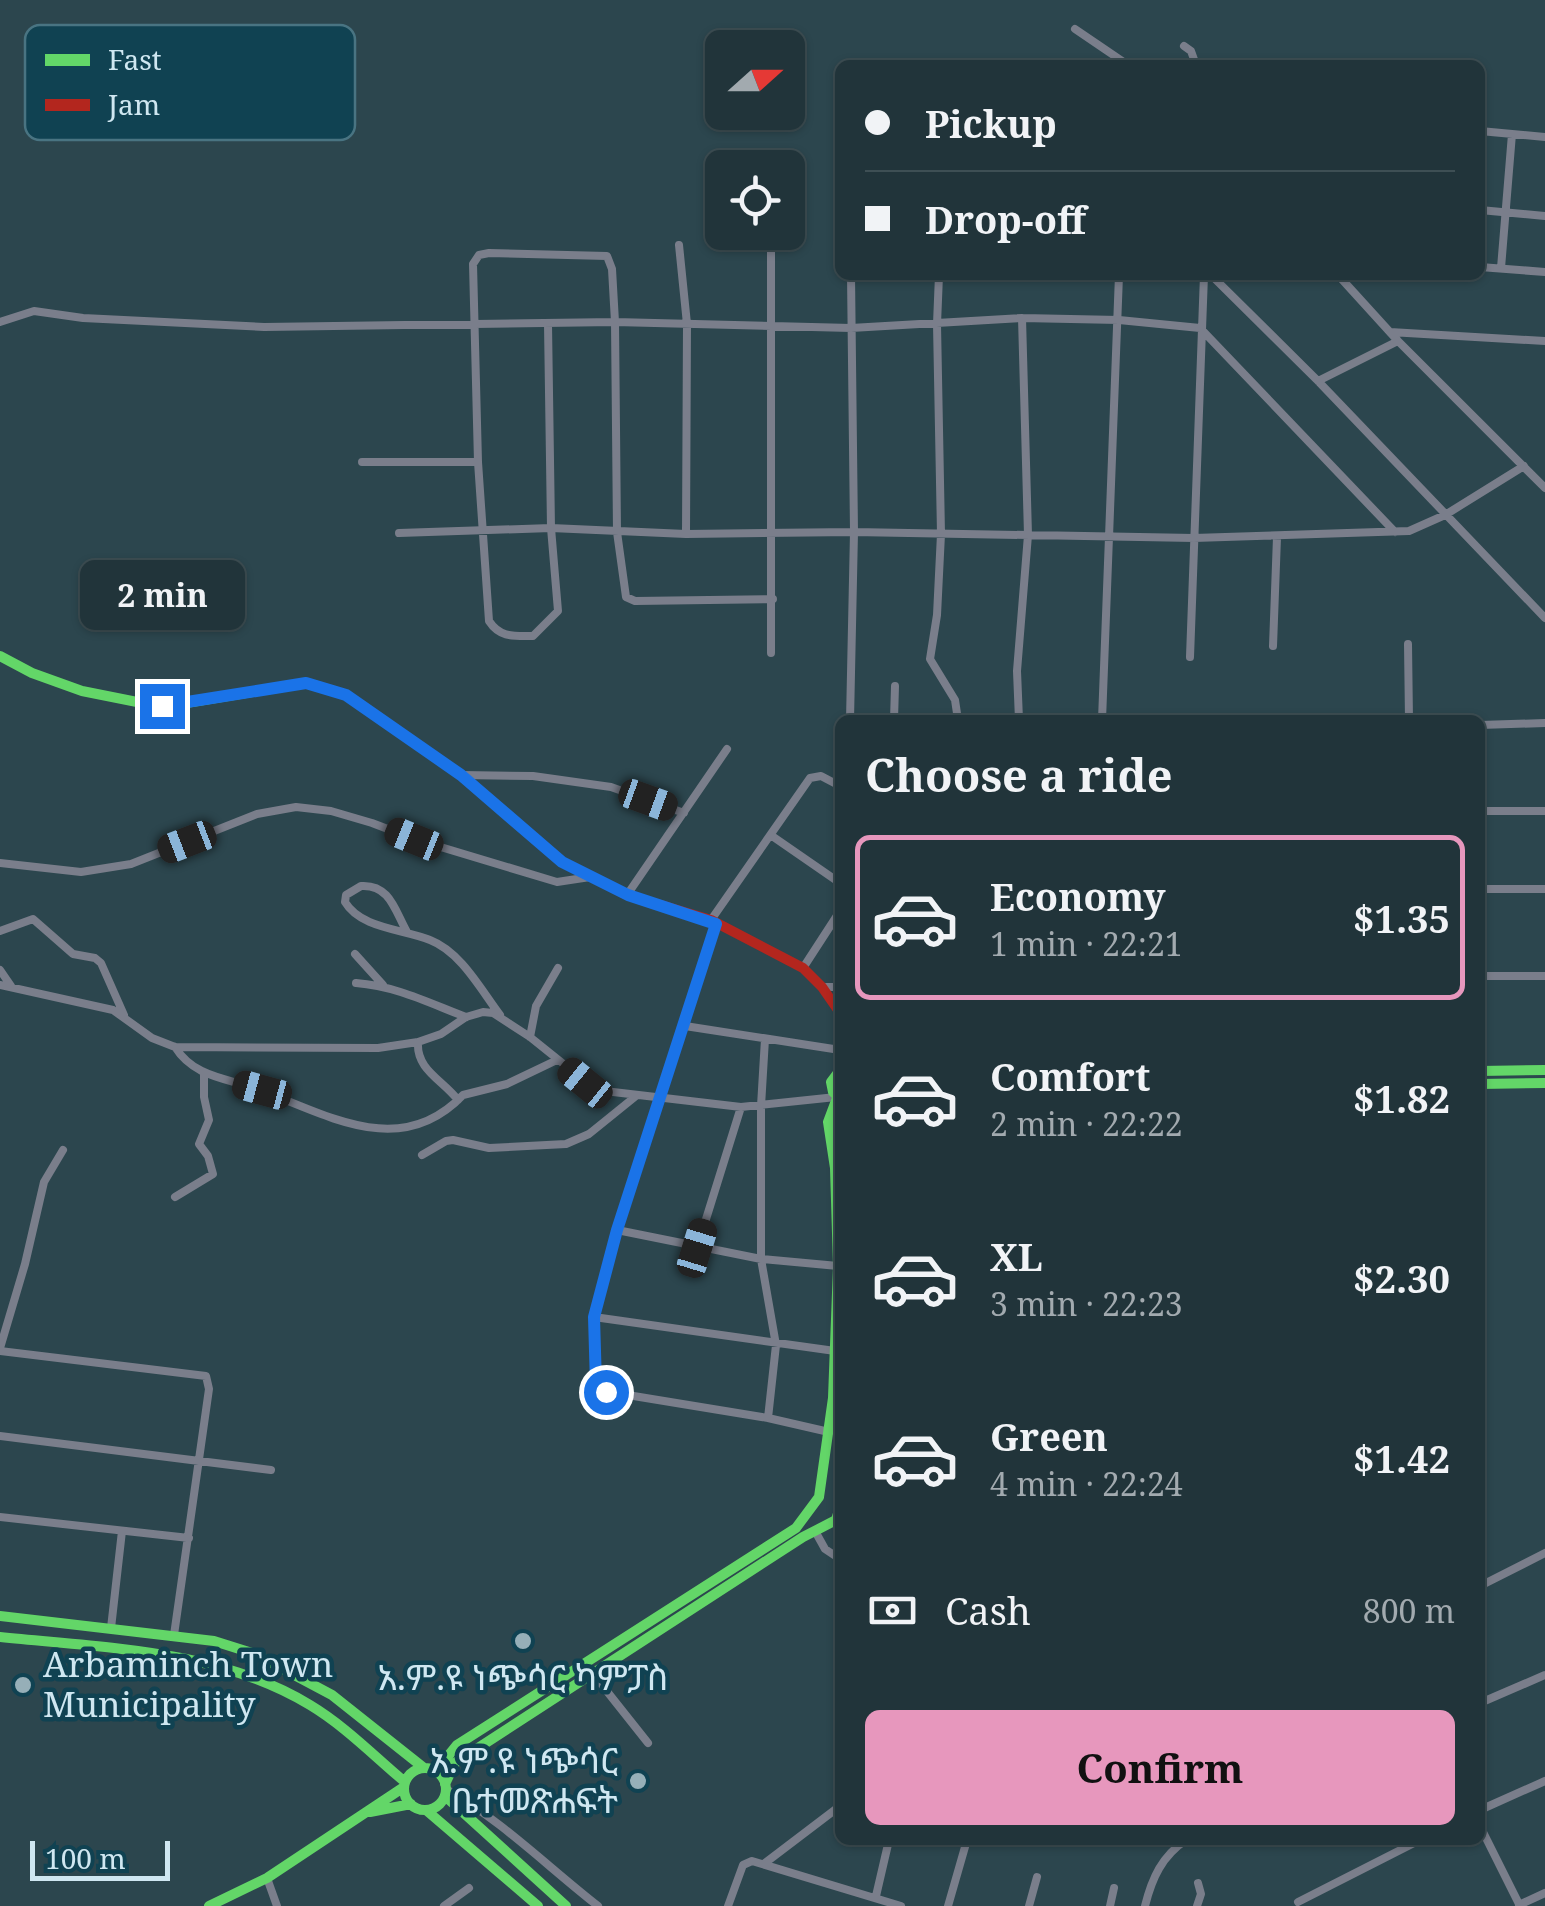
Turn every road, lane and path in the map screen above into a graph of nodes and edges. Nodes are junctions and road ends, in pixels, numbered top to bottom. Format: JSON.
{"nodes":[{"id":1,"x":1075,"y":29,"type":"dead end"},
{"id":2,"x":1184,"y":46,"type":"dead end"},
{"id":3,"x":1121,"y":60,"type":"edge"},
{"id":4,"x":1194,"y":60,"type":"edge"},
{"id":5,"x":1485,"y":131,"type":"edge"},
{"id":6,"x":1512,"y":134,"type":"junction"},
{"id":7,"x":1545,"y":137,"type":"edge"},
{"id":8,"x":1485,"y":210,"type":"edge"},
{"id":9,"x":1504,"y":212,"type":"junction"},
{"id":10,"x":1545,"y":216,"type":"edge"},
{"id":11,"x":679,"y":245,"type":"dead end"},
{"id":12,"x":772,"y":250,"type":"edge"},
{"id":13,"x":1485,"y":266,"type":"edge"},
{"id":14,"x":1501,"y":268,"type":"junction"},
{"id":15,"x":1545,"y":272,"type":"edge"},
{"id":16,"x":851,"y":280,"type":"edge"},
{"id":17,"x":940,"y":280,"type":"edge"},
{"id":18,"x":1119,"y":280,"type":"edge"},
{"id":19,"x":1207,"y":280,"type":"edge"},
{"id":20,"x":1213,"y":280,"type":"edge"},
{"id":21,"x":1343,"y":280,"type":"edge"},
{"id":22,"x":1022,"y":318,"type":"junction"},
{"id":23,"x":1119,"y":320,"type":"junction"},
{"id":24,"x":0,"y":322,"type":"edge"},
{"id":25,"x":475,"y":322,"type":"junction"},
{"id":26,"x":616,"y":322,"type":"junction"},
{"id":27,"x":548,"y":324,"type":"junction"},
{"id":28,"x":687,"y":324,"type":"junction"},
{"id":29,"x":937,"y":324,"type":"junction"},
{"id":30,"x":774,"y":327,"type":"junction"},
{"id":31,"x":851,"y":328,"type":"junction"},
{"id":32,"x":1200,"y":328,"type":"junction"},
{"id":33,"x":1390,"y":332,"type":"junction"},
{"id":34,"x":1398,"y":341,"type":"junction"},
{"id":35,"x":1545,"y":341,"type":"edge"},
{"id":36,"x":1318,"y":381,"type":"junction"},
{"id":37,"x":362,"y":462,"type":"dead end"},
{"id":38,"x":478,"y":462,"type":"junction"},
{"id":39,"x":1524,"y":466,"type":"junction"},
{"id":40,"x":1545,"y":488,"type":"edge"},
{"id":41,"x":1445,"y":515,"type":"junction"},
{"id":42,"x":551,"y":528,"type":"junction"},
{"id":43,"x":482,"y":532,"type":"junction"},
{"id":44,"x":617,"y":532,"type":"junction"},
{"id":45,"x":771,"y":532,"type":"junction"},
{"id":46,"x":854,"y":532,"type":"junction"},
{"id":47,"x":1394,"y":532,"type":"junction"},
{"id":48,"x":399,"y":533,"type":"dead end"},
{"id":49,"x":686,"y":534,"type":"junction"},
{"id":50,"x":941,"y":534,"type":"junction"},
{"id":51,"x":1028,"y":535,"type":"junction"},
{"id":52,"x":1107,"y":537,"type":"junction"},
{"id":53,"x":1277,"y":537,"type":"junction"},
{"id":54,"x":1194,"y":538,"type":"junction"},
{"id":55,"x":773,"y":599,"type":"junction"},
{"id":56,"x":1545,"y":618,"type":"edge"},
{"id":57,"x":1408,"y":644,"type":"dead end"},
{"id":58,"x":1273,"y":646,"type":"dead end"},
{"id":59,"x":770,"y":653,"type":"dead end"},
{"id":60,"x":0,"y":656,"type":"edge"},
{"id":61,"x":1190,"y":657,"type":"dead end"},
{"id":62,"x":895,"y":686,"type":"dead end"},
{"id":63,"x":850,"y":715,"type":"edge"},
{"id":64,"x":894,"y":715,"type":"edge"},
{"id":65,"x":957,"y":715,"type":"edge"},
{"id":66,"x":1019,"y":715,"type":"edge"},
{"id":67,"x":1102,"y":715,"type":"edge"},
{"id":68,"x":1409,"y":715,"type":"edge"},
{"id":69,"x":1545,"y":723,"type":"edge"},
{"id":70,"x":1485,"y":725,"type":"edge"},
{"id":71,"x":727,"y":749,"type":"dead end"},
{"id":72,"x":461,"y":775,"type":"junction"},
{"id":73,"x":835,"y":783,"type":"edge"},
{"id":74,"x":1485,"y":810,"type":"edge"},
{"id":75,"x":1545,"y":812,"type":"edge"},
{"id":76,"x":684,"y":813,"type":"junction"},
{"id":77,"x":772,"y":836,"type":"junction"},
{"id":78,"x":0,"y":863,"type":"edge"},
{"id":79,"x":590,"y":878,"type":"junction"},
{"id":80,"x":835,"y":880,"type":"edge"},
{"id":81,"x":1485,"y":889,"type":"edge"},
{"id":82,"x":1545,"y":889,"type":"edge"},
{"id":83,"x":628,"y":895,"type":"junction"},
{"id":84,"x":835,"y":918,"type":"edge"},
{"id":85,"x":714,"y":922,"type":"junction"},
{"id":86,"x":0,"y":931,"type":"edge"},
{"id":87,"x":407,"y":932,"type":"junction"},
{"id":88,"x":356,"y":954,"type":"dead end"},
{"id":89,"x":558,"y":968,"type":"dead end"},
{"id":90,"x":802,"y":968,"type":"junction"},
{"id":91,"x":0,"y":970,"type":"edge"},
{"id":92,"x":1485,"y":976,"type":"edge"},
{"id":93,"x":1545,"y":976,"type":"edge"},
{"id":94,"x":356,"y":983,"type":"dead end"},
{"id":95,"x":0,"y":985,"type":"edge"},
{"id":96,"x":384,"y":986,"type":"junction"},
{"id":97,"x":835,"y":986,"type":"edge"},
{"id":98,"x":822,"y":987,"type":"junction"},
{"id":99,"x":13,"y":990,"type":"junction"},
{"id":100,"x":835,"y":1006,"type":"edge"},
{"id":101,"x":124,"y":1017,"type":"junction"},
{"id":102,"x":466,"y":1017,"type":"junction"},
{"id":103,"x":508,"y":1024,"type":"junction"},
{"id":104,"x":685,"y":1026,"type":"junction"},
{"id":105,"x":530,"y":1037,"type":"junction"},
{"id":106,"x":765,"y":1039,"type":"junction"},
{"id":107,"x":418,"y":1042,"type":"junction"},
{"id":108,"x":175,"y":1047,"type":"junction"},
{"id":109,"x":835,"y":1049,"type":"edge"},
{"id":110,"x":556,"y":1060,"type":"junction"},
{"id":111,"x":1545,"y":1070,"type":"edge"},
{"id":112,"x":1485,"y":1071,"type":"edge"},
{"id":113,"x":204,"y":1073,"type":"junction"},
{"id":114,"x":1545,"y":1083,"type":"edge"},
{"id":115,"x":1485,"y":1084,"type":"edge"},
{"id":116,"x":636,"y":1096,"type":"junction"},
{"id":117,"x":659,"y":1097,"type":"junction"},
{"id":118,"x":835,"y":1098,"type":"edge"},
{"id":119,"x":458,"y":1100,"type":"junction"},
{"id":120,"x":835,"y":1105,"type":"edge"},
{"id":121,"x":761,"y":1106,"type":"junction"},
{"id":122,"x":741,"y":1107,"type":"junction"},
{"id":123,"x":63,"y":1150,"type":"dead end"},
{"id":124,"x":422,"y":1155,"type":"dead end"},
{"id":125,"x":835,"y":1192,"type":"edge"},
{"id":126,"x":175,"y":1197,"type":"dead end"},
{"id":127,"x":617,"y":1230,"type":"junction"},
{"id":128,"x":697,"y":1248,"type":"junction"},
{"id":129,"x":761,"y":1258,"type":"junction"},
{"id":130,"x":835,"y":1266,"type":"edge"},
{"id":131,"x":594,"y":1317,"type":"junction"},
{"id":132,"x":776,"y":1345,"type":"junction"},
{"id":133,"x":0,"y":1350,"type":"edge"},
{"id":134,"x":835,"y":1351,"type":"edge"},
{"id":135,"x":835,"y":1406,"type":"edge"},
{"id":136,"x":768,"y":1418,"type":"junction"},
{"id":137,"x":829,"y":1432,"type":"junction"},
{"id":138,"x":0,"y":1436,"type":"edge"},
{"id":139,"x":199,"y":1459,"type":"junction"},
{"id":140,"x":271,"y":1470,"type":"dead end"},
{"id":141,"x":0,"y":1517,"type":"edge"},
{"id":142,"x":835,"y":1521,"type":"edge"},
{"id":143,"x":122,"y":1531,"type":"junction"},
{"id":144,"x":815,"y":1532,"type":"junction"},
{"id":145,"x":189,"y":1538,"type":"junction"},
{"id":146,"x":1545,"y":1553,"type":"edge"},
{"id":147,"x":835,"y":1554,"type":"edge"},
{"id":148,"x":1485,"y":1583,"type":"edge"},
{"id":149,"x":0,"y":1616,"type":"edge"},
{"id":150,"x":72,"y":1624,"type":"junction"},
{"id":151,"x":110,"y":1628,"type":"junction"},
{"id":152,"x":174,"y":1635,"type":"junction"},
{"id":153,"x":0,"y":1637,"type":"edge"},
{"id":154,"x":70,"y":1646,"type":"junction"},
{"id":155,"x":594,"y":1675,"type":"junction"},
{"id":156,"x":1545,"y":1675,"type":"edge"},
{"id":157,"x":1485,"y":1701,"type":"edge"},
{"id":158,"x":648,"y":1743,"type":"dead end"},
{"id":159,"x":430,"y":1770,"type":"junction"},
{"id":160,"x":1545,"y":1781,"type":"edge"},
{"id":161,"x":405,"y":1784,"type":"junction"},
{"id":162,"x":445,"y":1790,"type":"junction"},
{"id":163,"x":411,"y":1804,"type":"junction"},
{"id":164,"x":1485,"y":1808,"type":"edge"},
{"id":165,"x":426,"y":1810,"type":"junction"},
{"id":166,"x":835,"y":1810,"type":"edge"},
{"id":167,"x":364,"y":1812,"type":"junction"},
{"id":168,"x":1485,"y":1836,"type":"edge"},
{"id":169,"x":888,"y":1845,"type":"edge"},
{"id":170,"x":965,"y":1845,"type":"edge"},
{"id":171,"x":1178,"y":1845,"type":"edge"},
{"id":172,"x":1410,"y":1845,"type":"edge"},
{"id":173,"x":765,"y":1863,"type":"junction"},
{"id":174,"x":1037,"y":1877,"type":"dead end"},
{"id":175,"x":268,"y":1878,"type":"junction"},
{"id":176,"x":1198,"y":1882,"type":"dead end"},
{"id":177,"x":470,"y":1888,"type":"dead end"},
{"id":178,"x":1114,"y":1888,"type":"dead end"},
{"id":179,"x":1545,"y":1893,"type":"edge"},
{"id":180,"x":876,"y":1896,"type":"junction"},
{"id":181,"x":1298,"y":1902,"type":"dead end"},
{"id":182,"x":210,"y":1906,"type":"edge"},
{"id":183,"x":277,"y":1906,"type":"edge"},
{"id":184,"x":444,"y":1906,"type":"edge"},
{"id":185,"x":538,"y":1906,"type":"edge"},
{"id":186,"x":566,"y":1906,"type":"edge"},
{"id":187,"x":598,"y":1906,"type":"edge"},
{"id":188,"x":728,"y":1906,"type":"edge"},
{"id":189,"x":901,"y":1906,"type":"edge"},
{"id":190,"x":948,"y":1906,"type":"edge"},
{"id":191,"x":1029,"y":1906,"type":"edge"},
{"id":192,"x":1110,"y":1906,"type":"edge"},
{"id":193,"x":1145,"y":1906,"type":"edge"},
{"id":194,"x":1198,"y":1906,"type":"edge"},
{"id":195,"x":1520,"y":1906,"type":"edge"}],
"edges":[{"from":1,"to":3,"type":"street"},
{"from":2,"to":4,"type":"street"},
{"from":5,"to":6,"type":"street"},
{"from":6,"to":7,"type":"street"},
{"from":6,"to":9,"type":"street"},
{"from":8,"to":9,"type":"street"},
{"from":9,"to":10,"type":"street"},
{"from":9,"to":14,"type":"street"},
{"from":11,"to":28,"type":"street"},
{"from":12,"to":30,"type":"street"},
{"from":13,"to":14,"type":"street"},
{"from":14,"to":15,"type":"street"},
{"from":16,"to":31,"type":"street"},
{"from":17,"to":29,"type":"street"},
{"from":18,"to":23,"type":"street"},
{"from":19,"to":32,"type":"street"},
{"from":20,"to":36,"type":"street"},
{"from":21,"to":33,"type":"street"},
{"from":22,"to":23,"type":"street"},
{"from":22,"to":29,"type":"street"},
{"from":22,"to":51,"type":"street"},
{"from":23,"to":32,"type":"street"},
{"from":23,"to":52,"type":"street"},
{"from":24,"to":25,"type":"street"},
{"from":25,"to":26,"type":"street"},
{"from":25,"to":27,"type":"street"},
{"from":25,"to":38,"type":"street"},
{"from":26,"to":27,"type":"street"},
{"from":26,"to":28,"type":"street"},
{"from":26,"to":44,"type":"street"},
{"from":27,"to":42,"type":"street"},
{"from":28,"to":30,"type":"street"},
{"from":28,"to":49,"type":"street"},
{"from":29,"to":31,"type":"street"},
{"from":29,"to":50,"type":"street"},
{"from":30,"to":31,"type":"street"},
{"from":30,"to":45,"type":"street"},
{"from":31,"to":46,"type":"street"},
{"from":32,"to":47,"type":"street"},
{"from":32,"to":54,"type":"street"},
{"from":33,"to":34,"type":"street"},
{"from":33,"to":35,"type":"street"},
{"from":34,"to":36,"type":"street"},
{"from":34,"to":39,"type":"street"},
{"from":36,"to":41,"type":"street"},
{"from":37,"to":38,"type":"street"},
{"from":38,"to":43,"type":"street"},
{"from":39,"to":40,"type":"street"},
{"from":39,"to":41,"type":"street"},
{"from":41,"to":47,"type":"street"},
{"from":41,"to":56,"type":"street"},
{"from":42,"to":43,"type":"street"},
{"from":42,"to":43,"type":"street"},
{"from":42,"to":44,"type":"street"},
{"from":43,"to":48,"type":"street"},
{"from":44,"to":49,"type":"street"},
{"from":44,"to":55,"type":"street"},
{"from":45,"to":46,"type":"street"},
{"from":45,"to":49,"type":"street"},
{"from":45,"to":55,"type":"street"},
{"from":46,"to":50,"type":"street"},
{"from":46,"to":63,"type":"street"},
{"from":47,"to":53,"type":"street"},
{"from":50,"to":51,"type":"street"},
{"from":50,"to":65,"type":"street"},
{"from":51,"to":52,"type":"street"},
{"from":51,"to":66,"type":"street"},
{"from":52,"to":54,"type":"street"},
{"from":52,"to":67,"type":"street"},
{"from":53,"to":54,"type":"street"},
{"from":53,"to":58,"type":"street"},
{"from":54,"to":61,"type":"street"},
{"from":55,"to":59,"type":"street"},
{"from":57,"to":68,"type":"street"},
{"from":60,"to":72,"type":"main road"},
{"from":62,"to":64,"type":"street"},
{"from":69,"to":70,"type":"street"},
{"from":71,"to":76,"type":"street"},
{"from":72,"to":76,"type":"street"},
{"from":72,"to":79,"type":"main road"},
{"from":73,"to":77,"type":"street"},
{"from":74,"to":75,"type":"street"},
{"from":76,"to":83,"type":"street"},
{"from":77,"to":80,"type":"street"},
{"from":77,"to":85,"type":"street"},
{"from":78,"to":79,"type":"street"},
{"from":79,"to":83,"type":"main road"},
{"from":81,"to":82,"type":"street"},
{"from":83,"to":85,"type":"main road"},
{"from":84,"to":90,"type":"street"},
{"from":85,"to":90,"type":"main road"},
{"from":85,"to":104,"type":"street"},
{"from":86,"to":101,"type":"street"},
{"from":87,"to":87,"type":"street"},
{"from":87,"to":103,"type":"street"},
{"from":88,"to":96,"type":"street"},
{"from":89,"to":105,"type":"street"},
{"from":90,"to":98,"type":"main road"},
{"from":91,"to":99,"type":"street"},
{"from":92,"to":93,"type":"street"},
{"from":94,"to":96,"type":"street"},
{"from":95,"to":99,"type":"street"},
{"from":96,"to":102,"type":"street"},
{"from":97,"to":98,"type":"street"},
{"from":98,"to":100,"type":"main road"},
{"from":99,"to":101,"type":"street"},
{"from":101,"to":108,"type":"street"},
{"from":102,"to":103,"type":"street"},
{"from":102,"to":107,"type":"street"},
{"from":103,"to":105,"type":"street"},
{"from":104,"to":106,"type":"street"},
{"from":104,"to":117,"type":"street"},
{"from":105,"to":110,"type":"street"},
{"from":106,"to":109,"type":"street"},
{"from":106,"to":121,"type":"street"},
{"from":107,"to":108,"type":"street"},
{"from":107,"to":119,"type":"street"},
{"from":108,"to":113,"type":"street"},
{"from":110,"to":116,"type":"street"},
{"from":110,"to":119,"type":"street"},
{"from":111,"to":112,"type":"main road"},
{"from":113,"to":119,"type":"street"},
{"from":113,"to":126,"type":"street"},
{"from":114,"to":115,"type":"main road"},
{"from":116,"to":117,"type":"street"},
{"from":116,"to":124,"type":"street"},
{"from":117,"to":122,"type":"street"},
{"from":117,"to":127,"type":"street"},
{"from":118,"to":121,"type":"street"},
{"from":120,"to":125,"type":"main road"},
{"from":121,"to":122,"type":"street"},
{"from":121,"to":129,"type":"street"},
{"from":122,"to":128,"type":"street"},
{"from":123,"to":133,"type":"street"},
{"from":127,"to":128,"type":"street"},
{"from":127,"to":131,"type":"street"},
{"from":128,"to":129,"type":"street"},
{"from":129,"to":130,"type":"street"},
{"from":129,"to":132,"type":"street"},
{"from":131,"to":132,"type":"street"},
{"from":131,"to":136,"type":"street"},
{"from":132,"to":134,"type":"street"},
{"from":132,"to":136,"type":"street"},
{"from":133,"to":139,"type":"street"},
{"from":135,"to":137,"type":"main road"},
{"from":136,"to":137,"type":"street"},
{"from":137,"to":159,"type":"main road"},
{"from":138,"to":139,"type":"street"},
{"from":139,"to":140,"type":"street"},
{"from":139,"to":145,"type":"street"},
{"from":141,"to":143,"type":"street"},
{"from":142,"to":144,"type":"main road"},
{"from":143,"to":145,"type":"street"},
{"from":143,"to":151,"type":"street"},
{"from":144,"to":147,"type":"street"},
{"from":144,"to":155,"type":"main road"},
{"from":145,"to":152,"type":"street"},
{"from":146,"to":148,"type":"street"},
{"from":149,"to":150,"type":"main road"},
{"from":150,"to":151,"type":"main road"},
{"from":150,"to":154,"type":"main road"},
{"from":151,"to":152,"type":"main road"},
{"from":152,"to":159,"type":"main road"},
{"from":153,"to":154,"type":"main road"},
{"from":154,"to":161,"type":"main road"},
{"from":155,"to":158,"type":"street"},
{"from":155,"to":162,"type":"main road"},
{"from":156,"to":157,"type":"street"},
{"from":159,"to":161,"type":"main road"},
{"from":159,"to":162,"type":"main road"},
{"from":160,"to":164,"type":"street"},
{"from":161,"to":163,"type":"main road"},
{"from":161,"to":167,"type":"main road"},
{"from":162,"to":165,"type":"main road"},
{"from":162,"to":186,"type":"main road"},
{"from":162,"to":187,"type":"street"},
{"from":163,"to":165,"type":"main road"},
{"from":163,"to":167,"type":"main road"},
{"from":165,"to":185,"type":"main road"},
{"from":166,"to":173,"type":"street"},
{"from":167,"to":175,"type":"main road"},
{"from":168,"to":195,"type":"street"},
{"from":169,"to":180,"type":"street"},
{"from":170,"to":190,"type":"street"},
{"from":171,"to":193,"type":"street"},
{"from":172,"to":181,"type":"street"},
{"from":173,"to":180,"type":"street"},
{"from":173,"to":188,"type":"street"},
{"from":174,"to":191,"type":"street"},
{"from":175,"to":182,"type":"main road"},
{"from":175,"to":183,"type":"street"},
{"from":176,"to":194,"type":"street"},
{"from":177,"to":184,"type":"street"},
{"from":178,"to":192,"type":"street"},
{"from":179,"to":195,"type":"street"},
{"from":180,"to":189,"type":"street"}]}
